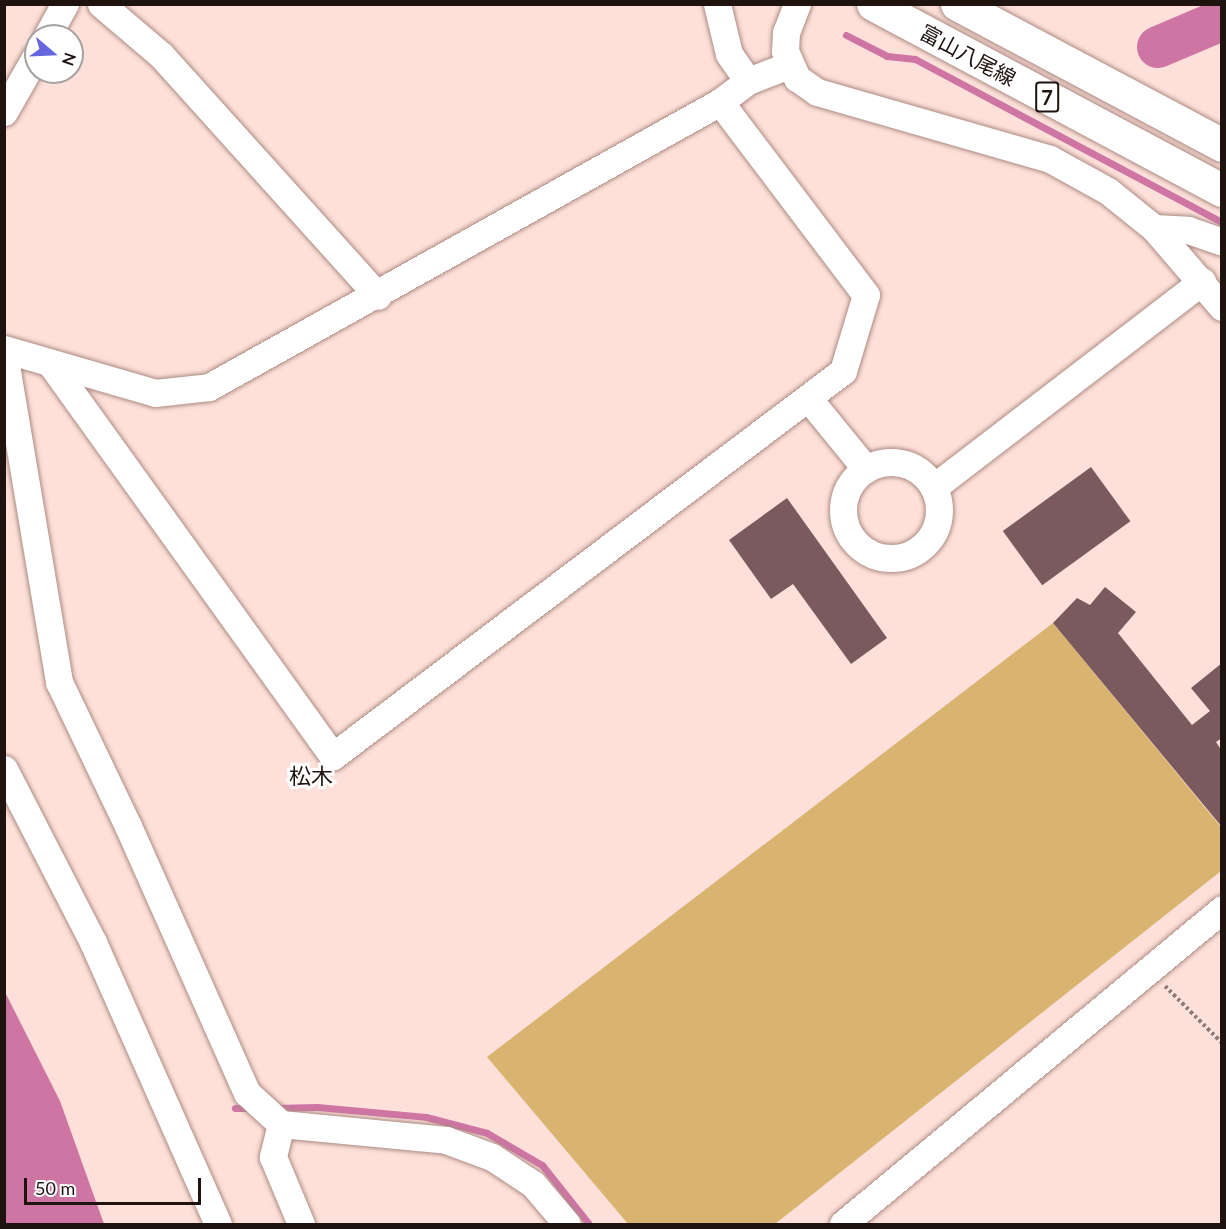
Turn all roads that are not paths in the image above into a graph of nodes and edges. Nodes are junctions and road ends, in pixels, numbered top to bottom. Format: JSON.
{"nodes":[{"id":1,"x":65,"y":4,"type":"edge"},
{"id":2,"x":101,"y":4,"type":"edge"},
{"id":3,"x":717,"y":4,"type":"edge"},
{"id":4,"x":797,"y":4,"type":"edge"},
{"id":5,"x":873,"y":4,"type":"edge"},
{"id":6,"x":957,"y":4,"type":"edge"},
{"id":7,"x":54,"y":24,"type":"edge"},
{"id":8,"x":789,"y":65,"type":"junction"},
{"id":9,"x":24,"y":77,"type":"edge"},
{"id":10,"x":748,"y":81,"type":"junction"},
{"id":11,"x":720,"y":102,"type":"junction"},
{"id":12,"x":4,"y":112,"type":"edge"},
{"id":13,"x":1221,"y":145,"type":"edge"},
{"id":14,"x":1221,"y":190,"type":"edge"},
{"id":15,"x":1154,"y":228,"type":"junction"},
{"id":16,"x":1221,"y":242,"type":"edge"},
{"id":17,"x":1202,"y":281,"type":"junction"},
{"id":18,"x":378,"y":296,"type":"junction"},
{"id":19,"x":1221,"y":307,"type":"edge"},
{"id":20,"x":4,"y":351,"type":"edge"},
{"id":21,"x":51,"y":364,"type":"junction"},
{"id":22,"x":808,"y":398,"type":"junction"},
{"id":23,"x":866,"y":469,"type":"junction"},
{"id":24,"x":933,"y":487,"type":"junction"},
{"id":25,"x":4,"y":769,"type":"edge"},
{"id":26,"x":1221,"y":909,"type":"edge"},
{"id":27,"x":281,"y":1124,"type":"junction"},
{"id":28,"x":218,"y":1224,"type":"edge"},
{"id":29,"x":302,"y":1224,"type":"edge"},
{"id":30,"x":567,"y":1224,"type":"edge"},
{"id":31,"x":843,"y":1224,"type":"edge"}],
"edges":[{"from":1,"to":7,"type":"street"},
{"from":2,"to":18,"type":"street"},
{"from":3,"to":10,"type":"street"},
{"from":4,"to":8,"type":"street"},
{"from":5,"to":14,"type":"main road","name":"富山八尾線","number":"7"},
{"from":6,"to":13,"type":"main road","name":"富山八尾線","number":"7"},
{"from":8,"to":10,"type":"street"},
{"from":8,"to":15,"type":"street"},
{"from":9,"to":12,"type":"street"},
{"from":10,"to":11,"type":"street"},
{"from":11,"to":18,"type":"street"},
{"from":11,"to":22,"type":"street"},
{"from":15,"to":16,"type":"street"},
{"from":15,"to":17,"type":"street"},
{"from":17,"to":19,"type":"street"},
{"from":17,"to":24,"type":"street"},
{"from":18,"to":21,"type":"street"},
{"from":20,"to":21,"type":"street"},
{"from":20,"to":27,"type":"street"},
{"from":21,"to":22,"type":"street"},
{"from":22,"to":23,"type":"street"},
{"from":23,"to":24,"type":"street"},
{"from":23,"to":24,"type":"street"},
{"from":25,"to":28,"type":"street"},
{"from":26,"to":31,"type":"street"},
{"from":27,"to":29,"type":"street"},
{"from":27,"to":30,"type":"street"}]}
